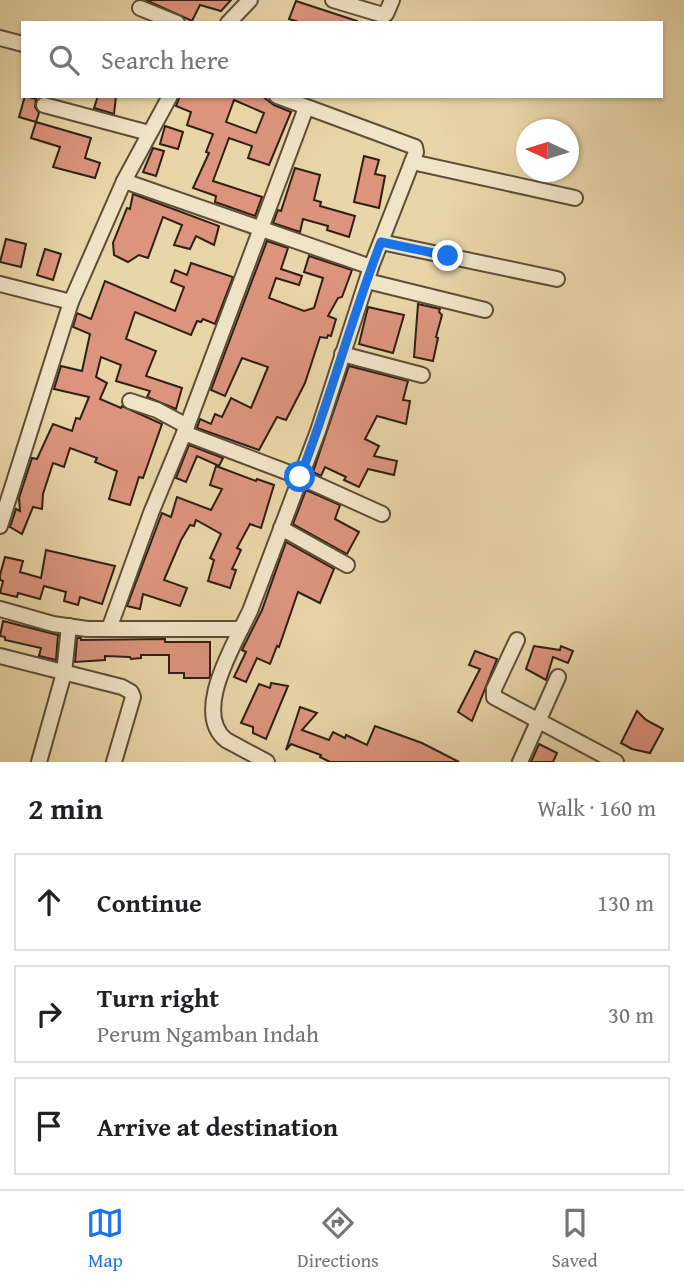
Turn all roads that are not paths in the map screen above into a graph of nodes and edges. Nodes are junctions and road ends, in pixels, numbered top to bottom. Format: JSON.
{"nodes":[{"id":1,"x":250,"y":0,"type":"edge"},
{"id":2,"x":333,"y":0,"type":"edge"},
{"id":3,"x":392,"y":0,"type":"edge"},
{"id":4,"x":141,"y":8,"type":"dead end"},
{"id":5,"x":172,"y":21,"type":"edge"},
{"id":6,"x":230,"y":21,"type":"edge"},
{"id":7,"x":0,"y":38,"type":"edge"},
{"id":8,"x":21,"y":43,"type":"edge"},
{"id":9,"x":169,"y":98,"type":"edge"},
{"id":10,"x":282,"y":98,"type":"edge"},
{"id":11,"x":44,"y":105,"type":"dead end"},
{"id":12,"x":306,"y":108,"type":"junction"},
{"id":13,"x":149,"y":133,"type":"junction"},
{"id":14,"x":412,"y":162,"type":"junction"},
{"id":15,"x":124,"y":181,"type":"junction"},
{"id":16,"x":575,"y":198,"type":"dead end"},
{"id":17,"x":260,"y":227,"type":"junction"},
{"id":18,"x":381,"y":242,"type":"junction"},
{"id":19,"x":369,"y":274,"type":"junction"},
{"id":20,"x":557,"y":279,"type":"dead end"},
{"id":21,"x":0,"y":284,"type":"edge"},
{"id":22,"x":71,"y":302,"type":"junction"},
{"id":23,"x":485,"y":310,"type":"dead end"},
{"id":24,"x":342,"y":354,"type":"junction"},
{"id":25,"x":422,"y":375,"type":"dead end"},
{"id":26,"x":130,"y":401,"type":"dead end"},
{"id":27,"x":185,"y":429,"type":"junction"},
{"id":28,"x":300,"y":477,"type":"junction"},
{"id":29,"x":382,"y":514,"type":"dead end"},
{"id":30,"x":0,"y":526,"type":"edge"},
{"id":31,"x":281,"y":528,"type":"junction"},
{"id":32,"x":347,"y":565,"type":"dead end"},
{"id":33,"x":0,"y":609,"type":"edge"},
{"id":34,"x":69,"y":626,"type":"junction"},
{"id":35,"x":241,"y":628,"type":"junction"},
{"id":36,"x":109,"y":629,"type":"junction"},
{"id":37,"x":517,"y":640,"type":"dead end"},
{"id":38,"x":0,"y":656,"type":"edge"},
{"id":39,"x":64,"y":673,"type":"junction"},
{"id":40,"x":558,"y":677,"type":"dead end"},
{"id":41,"x":539,"y":722,"type":"junction"},
{"id":42,"x":587,"y":747,"type":"junction"},
{"id":43,"x":38,"y":762,"type":"edge"},
{"id":44,"x":114,"y":762,"type":"edge"},
{"id":45,"x":267,"y":762,"type":"edge"},
{"id":46,"x":520,"y":762,"type":"edge"},
{"id":47,"x":580,"y":762,"type":"edge"},
{"id":48,"x":616,"y":762,"type":"edge"}],
"edges":[{"from":1,"to":6,"type":"street"},
{"from":2,"to":3,"type":"street"},
{"from":4,"to":5,"type":"street"},
{"from":7,"to":8,"type":"street"},
{"from":9,"to":13,"type":"street"},
{"from":10,"to":12,"type":"street"},
{"from":11,"to":13,"type":"street"},
{"from":12,"to":14,"type":"street"},
{"from":12,"to":17,"type":"street"},
{"from":13,"to":15,"type":"street"},
{"from":14,"to":16,"type":"street"},
{"from":14,"to":18,"type":"street"},
{"from":15,"to":17,"type":"street"},
{"from":15,"to":22,"type":"street"},
{"from":17,"to":19,"type":"street"},
{"from":17,"to":27,"type":"street"},
{"from":18,"to":19,"type":"street"},
{"from":18,"to":20,"type":"street"},
{"from":19,"to":23,"type":"street"},
{"from":19,"to":24,"type":"street"},
{"from":21,"to":22,"type":"street"},
{"from":22,"to":30,"type":"street"},
{"from":24,"to":25,"type":"street"},
{"from":24,"to":28,"type":"street"},
{"from":26,"to":27,"type":"street"},
{"from":27,"to":28,"type":"street"},
{"from":27,"to":36,"type":"street"},
{"from":28,"to":29,"type":"street"},
{"from":28,"to":31,"type":"street"},
{"from":31,"to":32,"type":"street"},
{"from":31,"to":35,"type":"street"},
{"from":33,"to":34,"type":"street"},
{"from":34,"to":36,"type":"street"},
{"from":34,"to":39,"type":"street"},
{"from":35,"to":36,"type":"street"},
{"from":35,"to":45,"type":"street"},
{"from":37,"to":41,"type":"street"},
{"from":38,"to":39,"type":"street"},
{"from":39,"to":43,"type":"street"},
{"from":39,"to":44,"type":"street"},
{"from":40,"to":41,"type":"street"},
{"from":41,"to":42,"type":"street"},
{"from":41,"to":46,"type":"street"},
{"from":42,"to":47,"type":"street"},
{"from":42,"to":48,"type":"street"}]}
